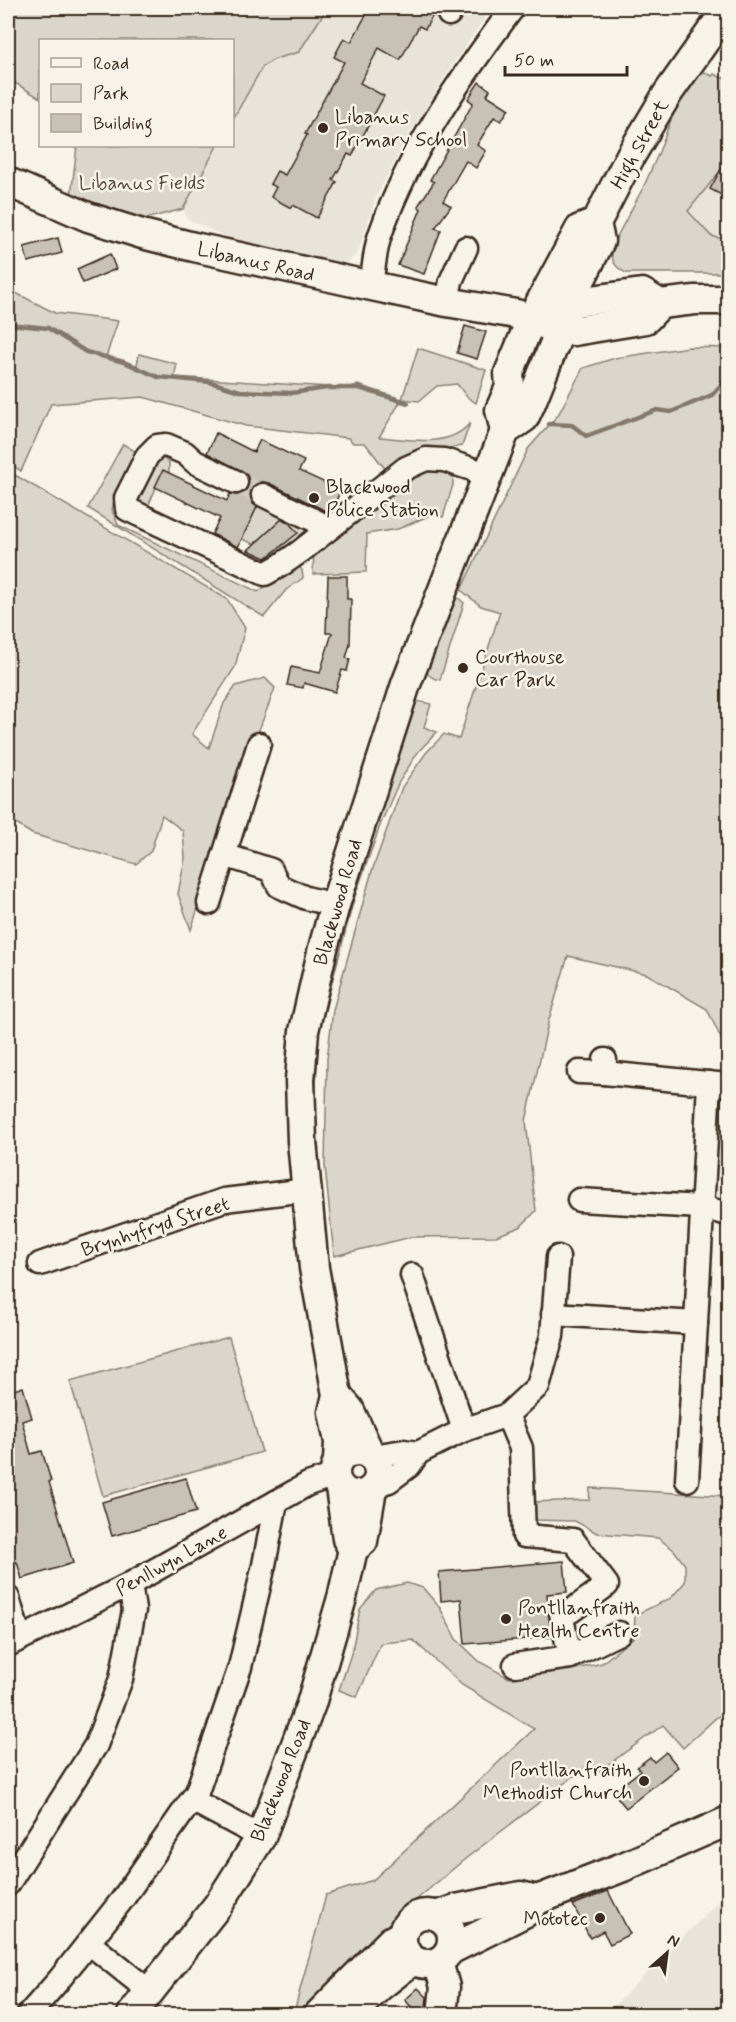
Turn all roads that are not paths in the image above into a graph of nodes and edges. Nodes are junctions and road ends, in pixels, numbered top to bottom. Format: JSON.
{"nodes":[{"id":1,"x":513,"y":8,"type":"edge"},
{"id":2,"x":728,"y":8,"type":"edge"},
{"id":3,"x":8,"y":182,"type":"edge"},
{"id":4,"x":596,"y":236,"type":"junction"},
{"id":5,"x":466,"y":249,"type":"dead end"},
{"id":6,"x":370,"y":286,"type":"junction"},
{"id":7,"x":648,"y":299,"type":"junction"},
{"id":8,"x":729,"y":300,"type":"edge"},
{"id":9,"x":447,"y":302,"type":"junction"},
{"id":10,"x":547,"y":316,"type":"junction"},
{"id":11,"x":506,"y":431,"type":"junction"},
{"id":12,"x":488,"y":474,"type":"junction"},
{"id":13,"x":236,"y":482,"type":"tunnel mouth"},
{"id":14,"x":263,"y":495,"type":"tunnel mouth"},
{"id":15,"x":328,"y":529,"type":"junction"},
{"id":16,"x":259,"y":744,"type":"dead end"},
{"id":17,"x":224,"y":855,"type":"junction"},
{"id":18,"x":209,"y":903,"type":"dead end"},
{"id":19,"x":335,"y":905,"type":"junction"},
{"id":20,"x":579,"y":1072,"type":"dead end"},
{"id":21,"x":719,"y":1084,"type":"edge"},
{"id":22,"x":307,"y":1191,"type":"junction"},
{"id":23,"x":579,"y":1200,"type":"dead end"},
{"id":24,"x":701,"y":1207,"type":"junction"},
{"id":25,"x":729,"y":1214,"type":"edge"},
{"id":26,"x":558,"y":1257,"type":"dead end"},
{"id":27,"x":40,"y":1264,"type":"dead end"},
{"id":28,"x":412,"y":1275,"type":"dead end"},
{"id":29,"x":553,"y":1314,"type":"junction"},
{"id":30,"x":696,"y":1323,"type":"junction"},
{"id":31,"x":337,"y":1395,"type":"junction"},
{"id":32,"x":507,"y":1415,"type":"junction"},
{"id":33,"x":464,"y":1430,"type":"junction"},
{"id":34,"x":418,"y":1453,"type":"junction"},
{"id":35,"x":371,"y":1455,"type":"junction"},
{"id":36,"x":338,"y":1474,"type":"junction"},
{"id":37,"x":687,"y":1480,"type":"dead end"},
{"id":38,"x":374,"y":1487,"type":"junction"},
{"id":39,"x":276,"y":1502,"type":"junction"},
{"id":40,"x":353,"y":1549,"type":"junction"},
{"id":41,"x":130,"y":1584,"type":"junction"},
{"id":42,"x":8,"y":1598,"type":"edge"},
{"id":43,"x":619,"y":1633,"type":"dead end"},
{"id":44,"x":14,"y":1642,"type":"edge"},
{"id":45,"x":570,"y":1657,"type":"junction"},
{"id":46,"x":515,"y":1665,"type":"dead end"},
{"id":47,"x":192,"y":1800,"type":"junction"},
{"id":48,"x":729,"y":1821,"type":"edge"},
{"id":49,"x":261,"y":1837,"type":"junction"},
{"id":50,"x":8,"y":1884,"type":"edge"},
{"id":51,"x":537,"y":1900,"type":"junction"},
{"id":52,"x":436,"y":1916,"type":"junction"},
{"id":53,"x":402,"y":1935,"type":"junction"},
{"id":54,"x":89,"y":1943,"type":"junction"},
{"id":55,"x":434,"y":1957,"type":"junction"},
{"id":56,"x":150,"y":1991,"type":"junction"},
{"id":57,"x":29,"y":2014,"type":"edge"},
{"id":58,"x":132,"y":2014,"type":"edge"},
{"id":59,"x":319,"y":2014,"type":"edge"},
{"id":60,"x":351,"y":2014,"type":"edge"},
{"id":61,"x":442,"y":2014,"type":"edge"}],
"edges":[{"from":1,"to":6,"type":"street"},
{"from":2,"to":4,"type":"main road","name":"High Street"},
{"from":3,"to":6,"type":"main road","name":"Libanus Road"},
{"from":4,"to":7,"type":"main road"},
{"from":4,"to":10,"type":"main road","name":"High Street"},
{"from":5,"to":9,"type":"street"},
{"from":6,"to":9,"type":"main road","name":"Libanus Road"},
{"from":7,"to":8,"type":"main road"},
{"from":7,"to":10,"type":"main road","name":"Libanus Road"},
{"from":9,"to":10,"type":"main road","name":"Libanus Road"},
{"from":10,"to":11,"type":"main road","name":"Blackwood Road"},
{"from":10,"to":11,"type":"main road","name":"Blackwood Road"},
{"from":11,"to":12,"type":"main road","name":"Blackwood Road"},
{"from":12,"to":15,"type":"street"},
{"from":12,"to":19,"type":"main road","name":"Blackwood Road"},
{"from":13,"to":15,"type":"street"},
{"from":14,"to":15,"type":"street"},
{"from":16,"to":17,"type":"street"},
{"from":17,"to":18,"type":"street"},
{"from":17,"to":19,"type":"street"},
{"from":19,"to":22,"type":"main road","name":"Blackwood Road"},
{"from":20,"to":21,"type":"street"},
{"from":21,"to":24,"type":"street"},
{"from":22,"to":27,"type":"street","name":"Brynhyfryd Street"},
{"from":22,"to":31,"type":"main road","name":"Blackwood Road"},
{"from":23,"to":24,"type":"street"},
{"from":24,"to":25,"type":"street"},
{"from":24,"to":30,"type":"street"},
{"from":26,"to":29,"type":"street"},
{"from":28,"to":33,"type":"street"},
{"from":29,"to":30,"type":"street"},
{"from":29,"to":32,"type":"street"},
{"from":30,"to":37,"type":"street"},
{"from":31,"to":35,"type":"main road","name":"Blackwood Road"},
{"from":31,"to":36,"type":"main road","name":"Blackwood Road"},
{"from":32,"to":33,"type":"street"},
{"from":32,"to":45,"type":"street"},
{"from":33,"to":34,"type":"street"},
{"from":34,"to":35,"type":"street"},
{"from":34,"to":38,"type":"street"},
{"from":35,"to":36,"type":"main road"},
{"from":35,"to":38,"type":"main road"},
{"from":36,"to":38,"type":"main road"},
{"from":36,"to":39,"type":"street","name":"Penllwyn Lane"},
{"from":36,"to":40,"type":"main road","name":"Blackwood Road"},
{"from":38,"to":40,"type":"main road","name":"Blackwood Road"},
{"from":39,"to":41,"type":"street","name":"Penllwyn Lane"},
{"from":39,"to":47,"type":"street"},
{"from":40,"to":49,"type":"main road","name":"Blackwood Road"},
{"from":41,"to":44,"type":"street","name":"Penllwyn Lane"},
{"from":41,"to":50,"type":"street"},
{"from":42,"to":44,"type":"street"},
{"from":43,"to":45,"type":"street"},
{"from":45,"to":46,"type":"street"},
{"from":47,"to":49,"type":"street"},
{"from":47,"to":54,"type":"street"},
{"from":48,"to":51,"type":"main road"},
{"from":49,"to":56,"type":"main road","name":"Blackwood Road"},
{"from":51,"to":52,"type":"main road"},
{"from":51,"to":55,"type":"main road"},
{"from":52,"to":53,"type":"main road"},
{"from":52,"to":55,"type":"main road"},
{"from":53,"to":55,"type":"main road"},
{"from":53,"to":59,"type":"main road"},
{"from":54,"to":56,"type":"street"},
{"from":54,"to":57,"type":"street"},
{"from":55,"to":60,"type":"main road"},
{"from":55,"to":61,"type":"main road"},
{"from":56,"to":58,"type":"main road","name":"Blackwood Road"}]}
